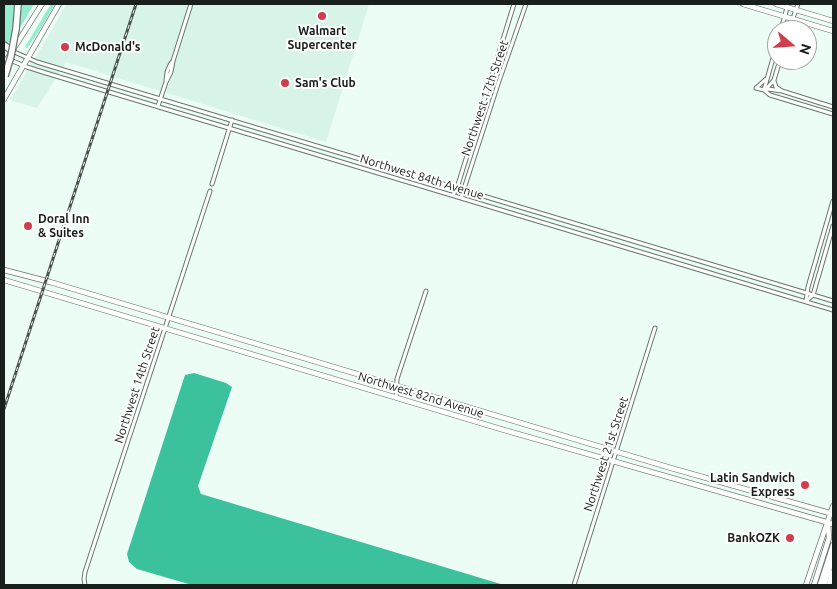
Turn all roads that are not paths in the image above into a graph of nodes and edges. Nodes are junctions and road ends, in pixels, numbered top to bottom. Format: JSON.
{"nodes":[{"id":1,"x":18,"y":4,"type":"edge"},
{"id":2,"x":42,"y":4,"type":"edge"},
{"id":3,"x":59,"y":4,"type":"edge"},
{"id":4,"x":191,"y":4,"type":"edge"},
{"id":5,"x":514,"y":4,"type":"edge"},
{"id":6,"x":526,"y":4,"type":"edge"},
{"id":7,"x":743,"y":4,"type":"edge"},
{"id":8,"x":776,"y":4,"type":"edge"},
{"id":9,"x":798,"y":4,"type":"edge"},
{"id":10,"x":788,"y":5,"type":"edge"},
{"id":11,"x":796,"y":10,"type":"junction"},
{"id":12,"x":785,"y":16,"type":"junction"},
{"id":13,"x":792,"y":18,"type":"junction"},
{"id":14,"x":784,"y":20,"type":"edge"},
{"id":15,"x":833,"y":21,"type":"edge"},
{"id":16,"x":833,"y":31,"type":"edge"},
{"id":17,"x":4,"y":45,"type":"edge"},
{"id":18,"x":12,"y":51,"type":"junction"},
{"id":19,"x":27,"y":58,"type":"junction"},
{"id":20,"x":5,"y":60,"type":"edge"},
{"id":21,"x":23,"y":65,"type":"junction"},
{"id":22,"x":769,"y":70,"type":"edge"},
{"id":23,"x":777,"y":70,"type":"edge"},
{"id":24,"x":767,"y":76,"type":"junction"},
{"id":25,"x":4,"y":78,"type":"edge"},
{"id":26,"x":774,"y":80,"type":"junction"},
{"id":27,"x":764,"y":90,"type":"junction"},
{"id":28,"x":782,"y":91,"type":"junction"},
{"id":29,"x":4,"y":98,"type":"edge"},
{"id":30,"x":160,"y":99,"type":"junction"},
{"id":31,"x":158,"y":106,"type":"junction"},
{"id":32,"x":833,"y":107,"type":"edge"},
{"id":33,"x":823,"y":111,"type":"junction"},
{"id":34,"x":833,"y":114,"type":"edge"},
{"id":35,"x":232,"y":120,"type":"junction"},
{"id":36,"x":230,"y":128,"type":"junction"},
{"id":37,"x":284,"y":136,"type":"junction"},
{"id":38,"x":281,"y":144,"type":"junction"},
{"id":39,"x":212,"y":184,"type":"dead end"},
{"id":40,"x":457,"y":188,"type":"junction"},
{"id":41,"x":210,"y":190,"type":"dead end"},
{"id":42,"x":463,"y":190,"type":"junction"},
{"id":43,"x":453,"y":195,"type":"junction"},
{"id":44,"x":461,"y":198,"type":"junction"},
{"id":45,"x":833,"y":202,"type":"edge"},
{"id":46,"x":833,"y":226,"type":"edge"},
{"id":47,"x":4,"y":270,"type":"edge"},
{"id":48,"x":4,"y":280,"type":"edge"},
{"id":49,"x":426,"y":290,"type":"dead end"},
{"id":50,"x":807,"y":293,"type":"junction"},
{"id":51,"x":812,"y":295,"type":"junction"},
{"id":52,"x":806,"y":301,"type":"junction"},
{"id":53,"x":833,"y":301,"type":"edge"},
{"id":54,"x":833,"y":310,"type":"edge"},
{"id":55,"x":168,"y":318,"type":"junction"},
{"id":56,"x":165,"y":328,"type":"junction"},
{"id":57,"x":655,"y":328,"type":"dead end"},
{"id":58,"x":396,"y":387,"type":"junction"},
{"id":59,"x":396,"y":398,"type":"junction"},
{"id":60,"x":616,"y":452,"type":"junction"},
{"id":61,"x":613,"y":462,"type":"junction"},
{"id":62,"x":729,"y":485,"type":"junction"},
{"id":63,"x":726,"y":494,"type":"junction"},
{"id":64,"x":833,"y":506,"type":"edge"},
{"id":65,"x":832,"y":514,"type":"edge"},
{"id":66,"x":827,"y":522,"type":"junction"},
{"id":67,"x":833,"y":524,"type":"edge"},
{"id":68,"x":833,"y":545,"type":"edge"},
{"id":69,"x":833,"y":558,"type":"edge"},
{"id":70,"x":833,"y":572,"type":"edge"},
{"id":71,"x":85,"y":585,"type":"edge"},
{"id":72,"x":574,"y":585,"type":"edge"},
{"id":73,"x":806,"y":585,"type":"edge"},
{"id":74,"x":814,"y":585,"type":"edge"},
{"id":75,"x":820,"y":585,"type":"edge"},
{"id":76,"x":824,"y":585,"type":"edge"},
{"id":77,"x":829,"y":585,"type":"edge"}],
"edges":[{"from":1,"to":25,"type":"highway","bridge":true},
{"from":2,"to":18,"type":"street"},
{"from":3,"to":19,"type":"street"},
{"from":4,"to":30,"type":"street"},
{"from":5,"to":40,"type":"street","name":"Northwest 17th Street"},
{"from":6,"to":42,"type":"street","name":"Northwest 17th Street"},
{"from":7,"to":12,"type":"street"},
{"from":8,"to":10,"type":"street"},
{"from":9,"to":11,"type":"street"},
{"from":10,"to":11,"type":"street"},
{"from":10,"to":12,"type":"street"},
{"from":11,"to":13,"type":"street"},
{"from":11,"to":15,"type":"street"},
{"from":12,"to":13,"type":"street"},
{"from":12,"to":14,"type":"street"},
{"from":13,"to":16,"type":"street"},
{"from":17,"to":18,"type":"highway"},
{"from":18,"to":19,"type":"street","name":"Northwest 84th Avenue"},
{"from":18,"to":20,"type":"street"},
{"from":19,"to":21,"type":"street"},
{"from":19,"to":30,"type":"street","name":"Northwest 84th Avenue"},
{"from":20,"to":21,"type":"street","name":"Northwest 84th Avenue"},
{"from":21,"to":29,"type":"street"},
{"from":21,"to":31,"type":"street","name":"Northwest 84th Avenue"},
{"from":22,"to":24,"type":"street"},
{"from":23,"to":26,"type":"street"},
{"from":24,"to":27,"type":"street"},
{"from":24,"to":27,"type":"street"},
{"from":26,"to":27,"type":"street"},
{"from":26,"to":28,"type":"street"},
{"from":27,"to":28,"type":"street"},
{"from":27,"to":33,"type":"street"},
{"from":28,"to":32,"type":"street"},
{"from":30,"to":31,"type":"street"},
{"from":30,"to":35,"type":"street","name":"Northwest 84th Avenue"},
{"from":31,"to":36,"type":"street","name":"Northwest 84th Avenue"},
{"from":32,"to":33,"type":"street"},
{"from":33,"to":34,"type":"street"},
{"from":35,"to":36,"type":"street"},
{"from":35,"to":37,"type":"street","name":"Northwest 84th Avenue"},
{"from":36,"to":38,"type":"street","name":"Northwest 84th Avenue"},
{"from":36,"to":39,"type":"street"},
{"from":37,"to":38,"type":"street"},
{"from":37,"to":40,"type":"street","name":"Northwest 84th Avenue"},
{"from":38,"to":43,"type":"street","name":"Northwest 84th Avenue"},
{"from":40,"to":42,"type":"street","name":"Northwest 84th Avenue"},
{"from":40,"to":43,"type":"street","name":"Northwest 17th Street"},
{"from":41,"to":55,"type":"street","name":"Northwest 14th Street"},
{"from":42,"to":44,"type":"street","name":"Northwest 17th Street"},
{"from":42,"to":50,"type":"street","name":"Northwest 84th Avenue"},
{"from":43,"to":44,"type":"street","name":"Northwest 84th Avenue"},
{"from":44,"to":52,"type":"street","name":"Northwest 84th Avenue"},
{"from":45,"to":50,"type":"street"},
{"from":46,"to":51,"type":"street"},
{"from":47,"to":55,"type":"street","name":"Northwest 82nd Avenue"},
{"from":48,"to":56,"type":"street","name":"Northwest 82nd Avenue"},
{"from":49,"to":58,"type":"street"},
{"from":50,"to":51,"type":"street","name":"Northwest 84th Avenue"},
{"from":50,"to":52,"type":"street"},
{"from":51,"to":52,"type":"street"},
{"from":51,"to":53,"type":"street","name":"Northwest 84th Avenue"},
{"from":52,"to":54,"type":"street","name":"Northwest 84th Avenue"},
{"from":55,"to":56,"type":"street","name":"Northwest 14th Street"},
{"from":55,"to":58,"type":"street","name":"Northwest 82nd Avenue"},
{"from":56,"to":59,"type":"street","name":"Northwest 82nd Avenue"},
{"from":56,"to":71,"type":"street","name":"Northwest 14th Street"},
{"from":57,"to":60,"type":"street","name":"Northwest 21st Street"},
{"from":58,"to":59,"type":"street"},
{"from":58,"to":60,"type":"street","name":"Northwest 82nd Avenue"},
{"from":59,"to":61,"type":"street","name":"Northwest 82nd Avenue"},
{"from":60,"to":61,"type":"street","name":"Northwest 21st Street"},
{"from":60,"to":62,"type":"street","name":"Northwest 82nd Avenue"},
{"from":61,"to":63,"type":"street","name":"Northwest 82nd Avenue"},
{"from":61,"to":72,"type":"street","name":"Northwest 21st Street"},
{"from":62,"to":63,"type":"street"},
{"from":62,"to":65,"type":"street","name":"Northwest 82nd Avenue"},
{"from":63,"to":66,"type":"street","name":"Northwest 82nd Avenue"},
{"from":64,"to":65,"type":"street"},
{"from":65,"to":66,"type":"street"},
{"from":66,"to":67,"type":"street","name":"Northwest 82nd Avenue"},
{"from":66,"to":73,"type":"street"},
{"from":66,"to":74,"type":"street"},
{"from":68,"to":75,"type":"street"},
{"from":69,"to":76,"type":"street"},
{"from":70,"to":77,"type":"street"}]}
